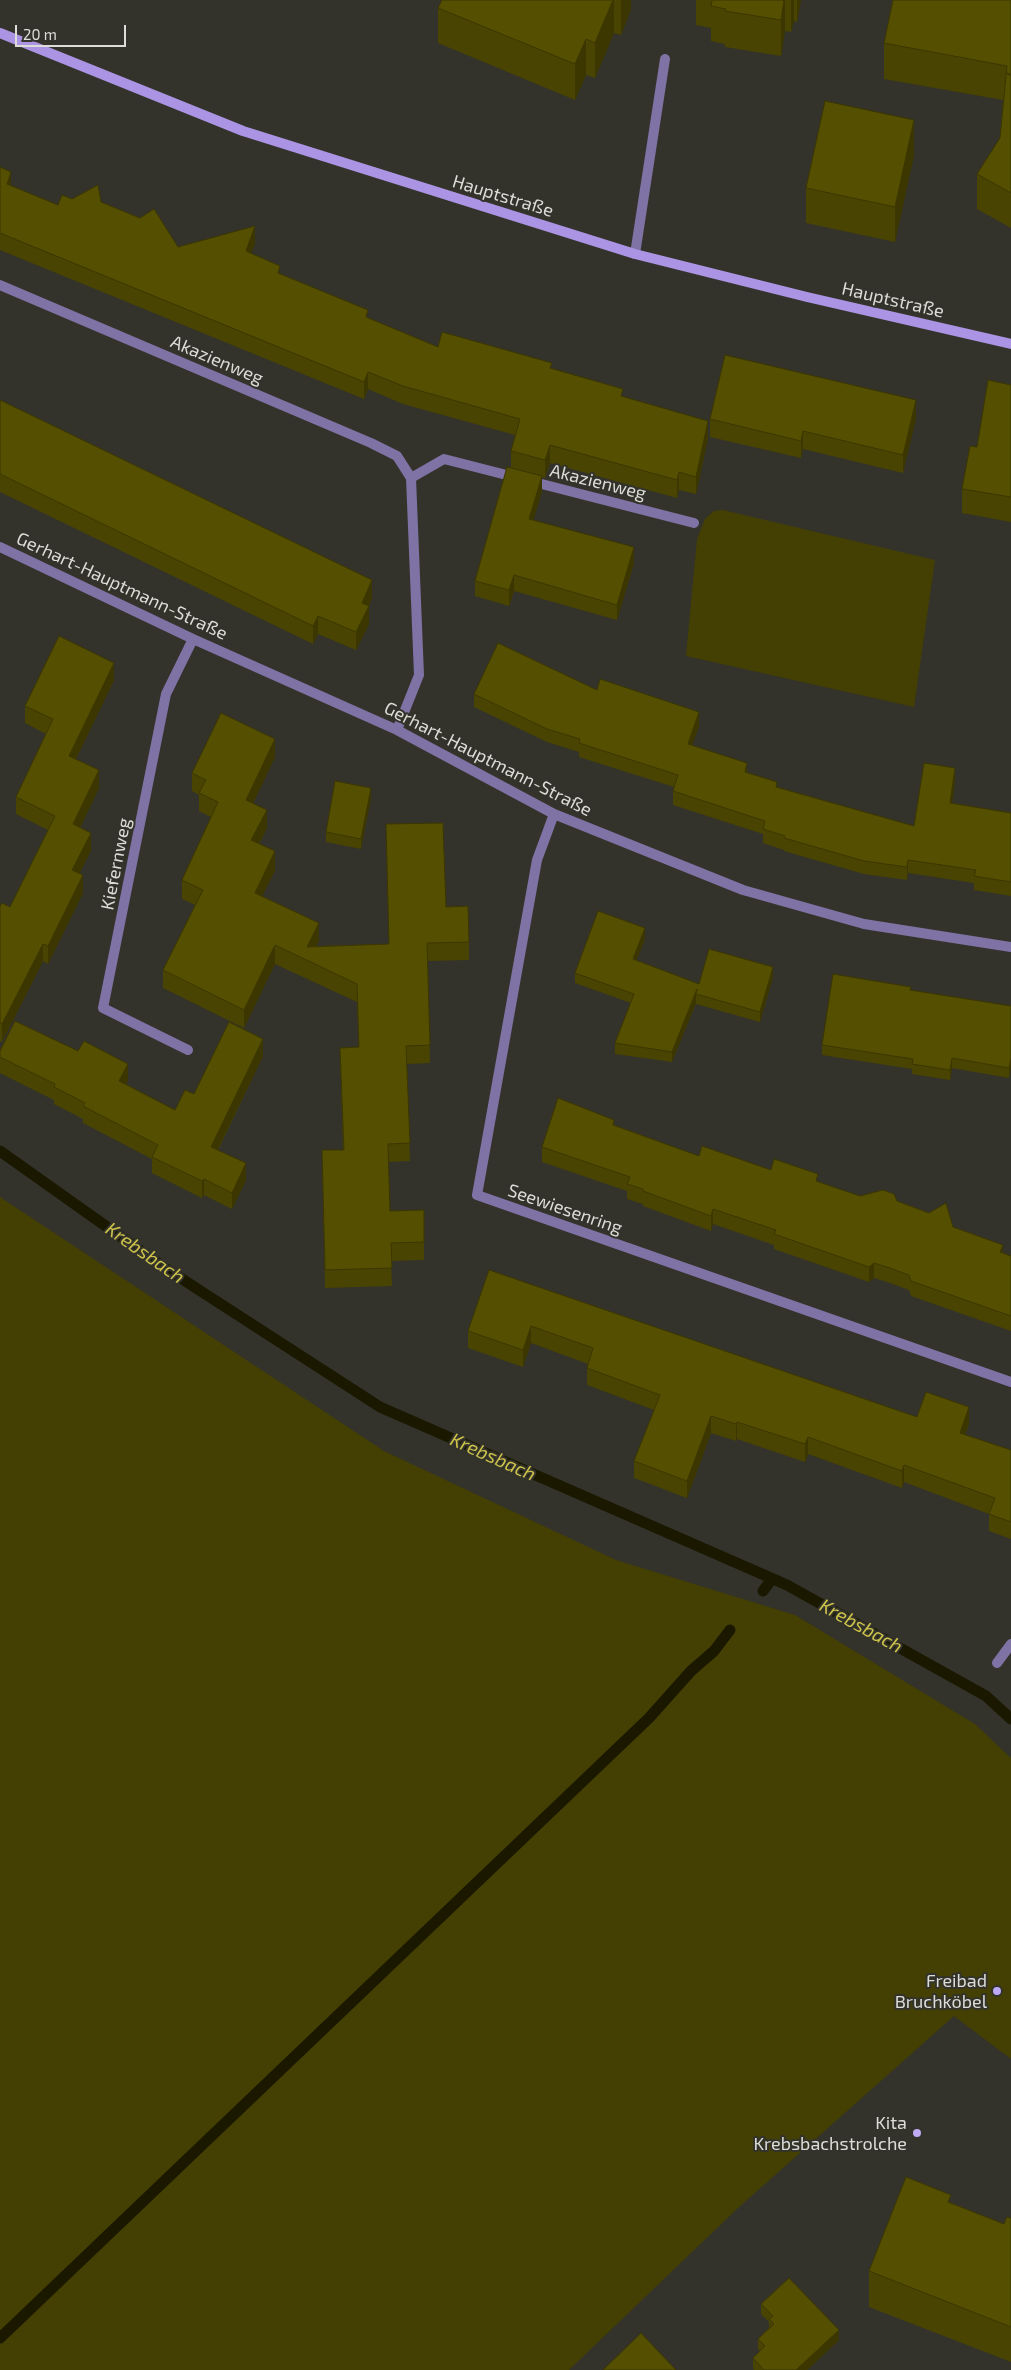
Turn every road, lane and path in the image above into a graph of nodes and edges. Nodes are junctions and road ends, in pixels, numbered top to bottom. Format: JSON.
{"nodes":[{"id":1,"x":0,"y":33,"type":"edge"},
{"id":2,"x":665,"y":59,"type":"dead end"},
{"id":3,"x":634,"y":254,"type":"junction"},
{"id":4,"x":0,"y":285,"type":"edge"},
{"id":5,"x":1011,"y":344,"type":"edge"},
{"id":6,"x":411,"y":478,"type":"junction"},
{"id":7,"x":694,"y":523,"type":"dead end"},
{"id":8,"x":0,"y":547,"type":"edge"},
{"id":9,"x":193,"y":640,"type":"junction"},
{"id":10,"x":397,"y":730,"type":"junction"},
{"id":11,"x":554,"y":814,"type":"junction"},
{"id":12,"x":1011,"y":947,"type":"edge"},
{"id":13,"x":188,"y":1050,"type":"dead end"},
{"id":14,"x":1011,"y":1382,"type":"edge"},
{"id":15,"x":1011,"y":1644,"type":"edge"},
{"id":16,"x":997,"y":1662,"type":"dead end"}],
"edges":[{"from":1,"to":3,"type":"main road","name":"Hauptstraße"},
{"from":2,"to":3,"type":"street"},
{"from":3,"to":5,"type":"main road","name":"Hauptstraße"},
{"from":4,"to":6,"type":"street","name":"Akazienweg"},
{"from":6,"to":7,"type":"street","name":"Akazienweg"},
{"from":6,"to":10,"type":"street"},
{"from":8,"to":9,"type":"street","name":"Gerhart-Hauptmann-Straße"},
{"from":9,"to":10,"type":"street","name":"Gerhart-Hauptmann-Straße"},
{"from":9,"to":13,"type":"street","name":"Kiefernweg"},
{"from":10,"to":11,"type":"street","name":"Gerhart-Hauptmann-Straße"},
{"from":11,"to":12,"type":"street","name":"Gerhart-Hauptmann-Straße"},
{"from":11,"to":14,"type":"street","name":"Seewiesenring"},
{"from":15,"to":16,"type":"street"}]}
